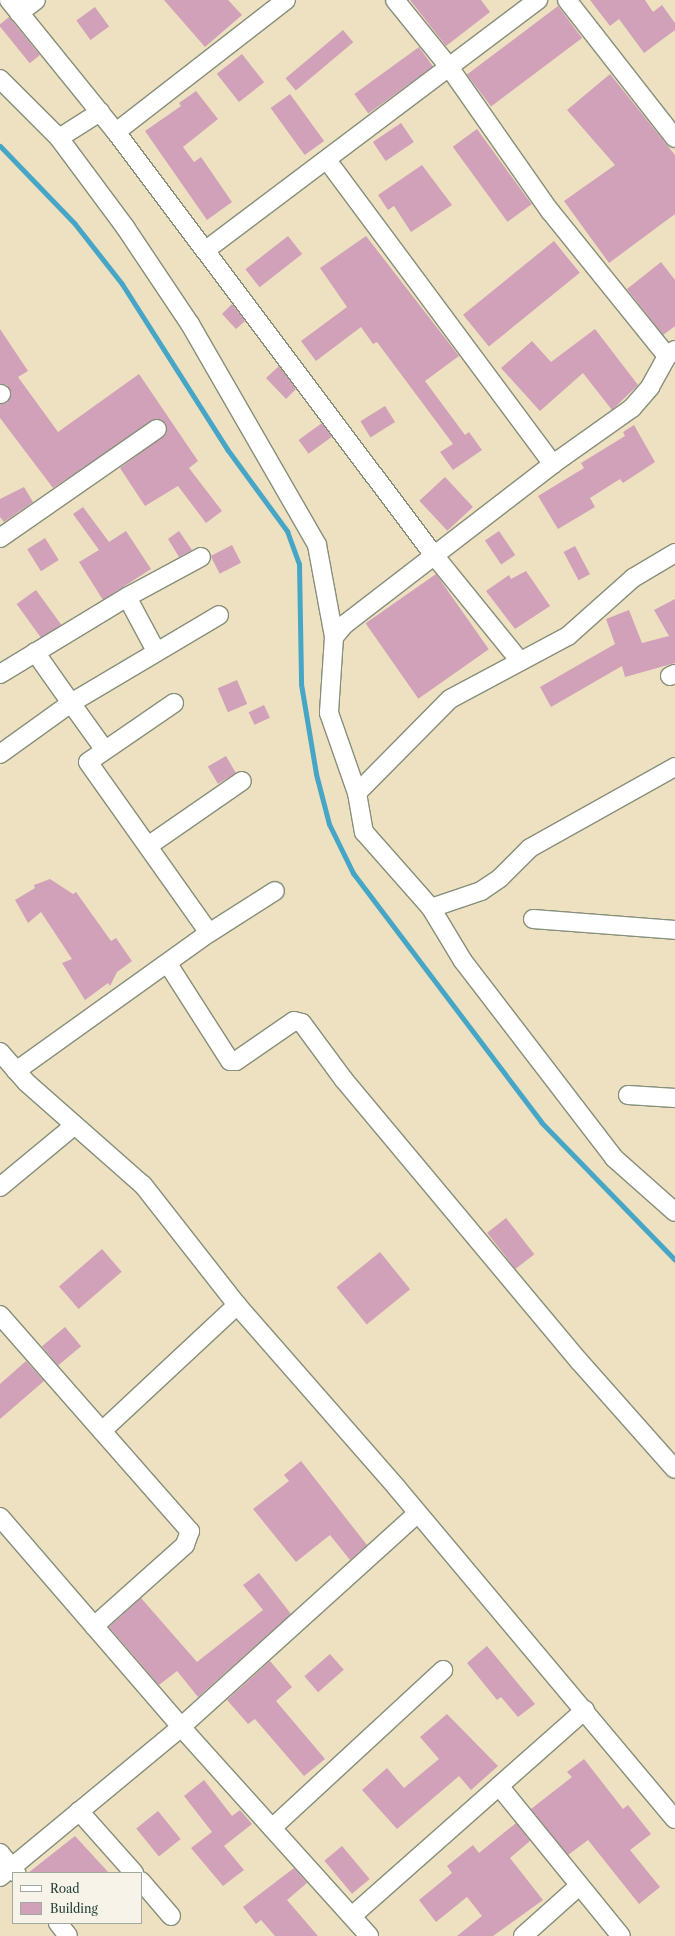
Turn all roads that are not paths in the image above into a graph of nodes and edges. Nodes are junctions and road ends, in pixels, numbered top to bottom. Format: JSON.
{"nodes":[{"id":1,"x":36,"y":0,"type":"edge"},
{"id":2,"x":286,"y":0,"type":"edge"},
{"id":3,"x":395,"y":0,"type":"edge"},
{"id":4,"x":538,"y":0,"type":"edge"},
{"id":5,"x":567,"y":0,"type":"edge"},
{"id":6,"x":14,"y":6,"type":"edge"},
{"id":7,"x":449,"y":68,"type":"junction"},
{"id":8,"x":0,"y":79,"type":"edge"},
{"id":9,"x":100,"y":112,"type":"junction"},
{"id":10,"x":116,"y":132,"type":"junction"},
{"id":11,"x":59,"y":138,"type":"junction"},
{"id":12,"x":675,"y":138,"type":"edge"},
{"id":13,"x":327,"y":160,"type":"junction"},
{"id":14,"x":206,"y":250,"type":"junction"},
{"id":15,"x":671,"y":353,"type":"edge"},
{"id":16,"x":157,"y":429,"type":"dead end"},
{"id":17,"x":553,"y":464,"type":"junction"},
{"id":18,"x":0,"y":538,"type":"edge"},
{"id":19,"x":675,"y":553,"type":"edge"},
{"id":20,"x":433,"y":554,"type":"junction"},
{"id":21,"x":201,"y":558,"type":"dead end"},
{"id":22,"x":127,"y":597,"type":"junction"},
{"id":23,"x":219,"y":614,"type":"dead end"},
{"id":24,"x":334,"y":637,"type":"junction"},
{"id":25,"x":156,"y":651,"type":"junction"},
{"id":26,"x":34,"y":652,"type":"junction"},
{"id":27,"x":520,"y":661,"type":"junction"},
{"id":28,"x":0,"y":674,"type":"edge"},
{"id":29,"x":71,"y":703,"type":"junction"},
{"id":30,"x":174,"y":703,"type":"dead end"},
{"id":31,"x":104,"y":749,"type":"junction"},
{"id":32,"x":0,"y":754,"type":"edge"},
{"id":33,"x":675,"y":767,"type":"edge"},
{"id":34,"x":242,"y":781,"type":"dead end"},
{"id":35,"x":357,"y":792,"type":"junction"},
{"id":36,"x":148,"y":846,"type":"junction"},
{"id":37,"x":274,"y":891,"type":"dead end"},
{"id":38,"x":431,"y":908,"type":"junction"},
{"id":39,"x":533,"y":919,"type":"dead end"},
{"id":40,"x":675,"y":930,"type":"edge"},
{"id":41,"x":209,"y":933,"type":"junction"},
{"id":42,"x":168,"y":964,"type":"junction"},
{"id":43,"x":0,"y":1052,"type":"edge"},
{"id":44,"x":16,"y":1071,"type":"junction"},
{"id":45,"x":628,"y":1095,"type":"dead end"},
{"id":46,"x":675,"y":1098,"type":"edge"},
{"id":47,"x":75,"y":1125,"type":"junction"},
{"id":48,"x":0,"y":1187,"type":"edge"},
{"id":49,"x":675,"y":1212,"type":"edge"},
{"id":50,"x":237,"y":1305,"type":"junction"},
{"id":51,"x":0,"y":1315,"type":"edge"},
{"id":52,"x":102,"y":1431,"type":"junction"},
{"id":53,"x":675,"y":1469,"type":"edge"},
{"id":54,"x":417,"y":1514,"type":"junction"},
{"id":55,"x":0,"y":1517,"type":"edge"},
{"id":56,"x":94,"y":1626,"type":"junction"},
{"id":57,"x":443,"y":1670,"type":"dead end"},
{"id":58,"x":585,"y":1710,"type":"junction"},
{"id":59,"x":181,"y":1727,"type":"junction"},
{"id":60,"x":498,"y":1786,"type":"junction"},
{"id":61,"x":79,"y":1811,"type":"junction"},
{"id":62,"x":675,"y":1819,"type":"edge"},
{"id":63,"x":272,"y":1828,"type":"junction"},
{"id":64,"x":0,"y":1853,"type":"edge"},
{"id":65,"x":9,"y":1872,"type":"edge"},
{"id":66,"x":133,"y":1872,"type":"edge"},
{"id":67,"x":142,"y":1882,"type":"edge"},
{"id":68,"x":579,"y":1886,"type":"junction"},
{"id":69,"x":171,"y":1916,"type":"dead end"},
{"id":70,"x":352,"y":1916,"type":"junction"},
{"id":71,"x":59,"y":1924,"type":"edge"},
{"id":72,"x":68,"y":1936,"type":"edge"},
{"id":73,"x":369,"y":1936,"type":"edge"},
{"id":74,"x":523,"y":1936,"type":"edge"},
{"id":75,"x":622,"y":1936,"type":"edge"}],
"edges":[{"from":1,"to":6,"type":"street"},
{"from":2,"to":10,"type":"street"},
{"from":3,"to":7,"type":"street"},
{"from":4,"to":7,"type":"street"},
{"from":5,"to":12,"type":"street"},
{"from":6,"to":9,"type":"street"},
{"from":7,"to":13,"type":"street"},
{"from":7,"to":15,"type":"street"},
{"from":8,"to":11,"type":"street"},
{"from":9,"to":10,"type":"street"},
{"from":9,"to":11,"type":"street"},
{"from":10,"to":14,"type":"street"},
{"from":11,"to":24,"type":"street"},
{"from":13,"to":14,"type":"street"},
{"from":13,"to":17,"type":"street"},
{"from":14,"to":20,"type":"street"},
{"from":15,"to":17,"type":"street"},
{"from":16,"to":18,"type":"street"},
{"from":17,"to":20,"type":"street"},
{"from":19,"to":27,"type":"street"},
{"from":20,"to":24,"type":"street"},
{"from":20,"to":27,"type":"street"},
{"from":21,"to":22,"type":"street"},
{"from":22,"to":25,"type":"street"},
{"from":22,"to":26,"type":"street"},
{"from":23,"to":25,"type":"street"},
{"from":24,"to":35,"type":"street"},
{"from":25,"to":29,"type":"street"},
{"from":26,"to":28,"type":"street"},
{"from":26,"to":29,"type":"street"},
{"from":27,"to":35,"type":"street"},
{"from":29,"to":31,"type":"street"},
{"from":29,"to":32,"type":"street"},
{"from":30,"to":31,"type":"street"},
{"from":31,"to":36,"type":"street"},
{"from":33,"to":38,"type":"street"},
{"from":34,"to":36,"type":"street"},
{"from":35,"to":38,"type":"street"},
{"from":36,"to":41,"type":"street"},
{"from":37,"to":41,"type":"street"},
{"from":38,"to":49,"type":"street"},
{"from":39,"to":40,"type":"street"},
{"from":41,"to":42,"type":"street"},
{"from":42,"to":44,"type":"street"},
{"from":42,"to":53,"type":"street"},
{"from":43,"to":44,"type":"street"},
{"from":44,"to":47,"type":"street"},
{"from":45,"to":46,"type":"street"},
{"from":47,"to":48,"type":"street"},
{"from":47,"to":50,"type":"street"},
{"from":50,"to":52,"type":"street"},
{"from":50,"to":54,"type":"street"},
{"from":51,"to":52,"type":"street"},
{"from":52,"to":56,"type":"street"},
{"from":54,"to":58,"type":"street"},
{"from":54,"to":59,"type":"street"},
{"from":55,"to":56,"type":"street"},
{"from":56,"to":59,"type":"street"},
{"from":57,"to":63,"type":"street"},
{"from":58,"to":60,"type":"street"},
{"from":58,"to":62,"type":"street"},
{"from":59,"to":61,"type":"street"},
{"from":59,"to":63,"type":"street"},
{"from":60,"to":68,"type":"street"},
{"from":60,"to":70,"type":"street"},
{"from":61,"to":65,"type":"street"},
{"from":61,"to":66,"type":"street"},
{"from":63,"to":70,"type":"street"},
{"from":64,"to":65,"type":"street"},
{"from":67,"to":69,"type":"street"},
{"from":68,"to":74,"type":"street"},
{"from":68,"to":75,"type":"street"},
{"from":70,"to":73,"type":"street"},
{"from":71,"to":72,"type":"street"}]}
